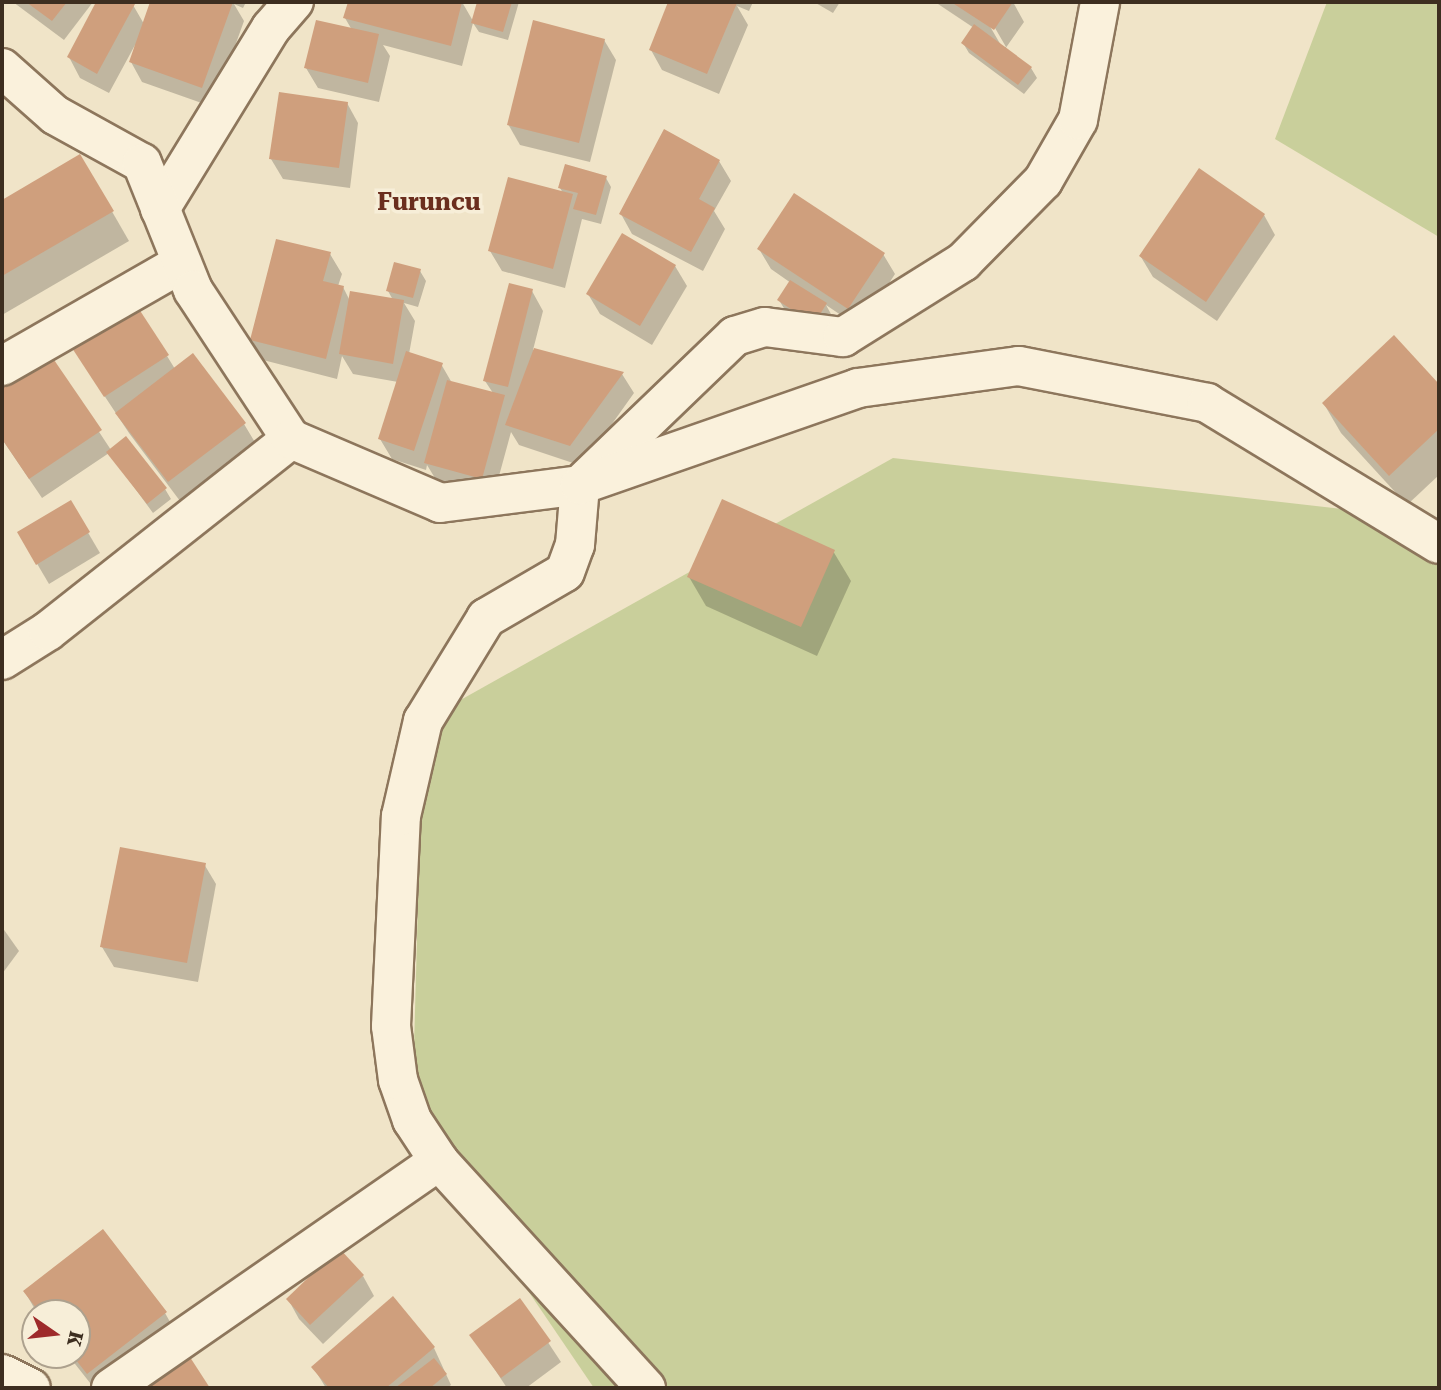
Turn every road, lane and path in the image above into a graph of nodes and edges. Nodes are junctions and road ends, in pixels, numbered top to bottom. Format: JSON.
{"nodes":[{"id":1,"x":294,"y":2,"type":"edge"},
{"id":2,"x":1100,"y":2,"type":"edge"},
{"id":3,"x":2,"y":68,"type":"edge"},
{"id":4,"x":160,"y":209,"type":"junction"},
{"id":5,"x":182,"y":263,"type":"junction"},
{"id":6,"x":2,"y":366,"type":"edge"},
{"id":7,"x":291,"y":439,"type":"junction"},
{"id":8,"x":580,"y":485,"type":"junction"},
{"id":9,"x":1439,"y":544,"type":"edge"},
{"id":10,"x":2,"y":660,"type":"edge"},
{"id":11,"x":439,"y":1161,"type":"junction"},
{"id":12,"x":2,"y":1374,"type":"edge"},
{"id":13,"x":31,"y":1388,"type":"edge"},
{"id":14,"x":111,"y":1388,"type":"edge"},
{"id":15,"x":646,"y":1388,"type":"edge"}],
"edges":[{"from":1,"to":4,"type":"street"},
{"from":2,"to":8,"type":"street"},
{"from":3,"to":4,"type":"street"},
{"from":4,"to":5,"type":"street"},
{"from":5,"to":6,"type":"street"},
{"from":5,"to":7,"type":"street"},
{"from":7,"to":8,"type":"street"},
{"from":7,"to":10,"type":"street"},
{"from":8,"to":9,"type":"street"},
{"from":8,"to":11,"type":"street"},
{"from":11,"to":14,"type":"street"},
{"from":11,"to":15,"type":"street"},
{"from":12,"to":13,"type":"street"}]}
